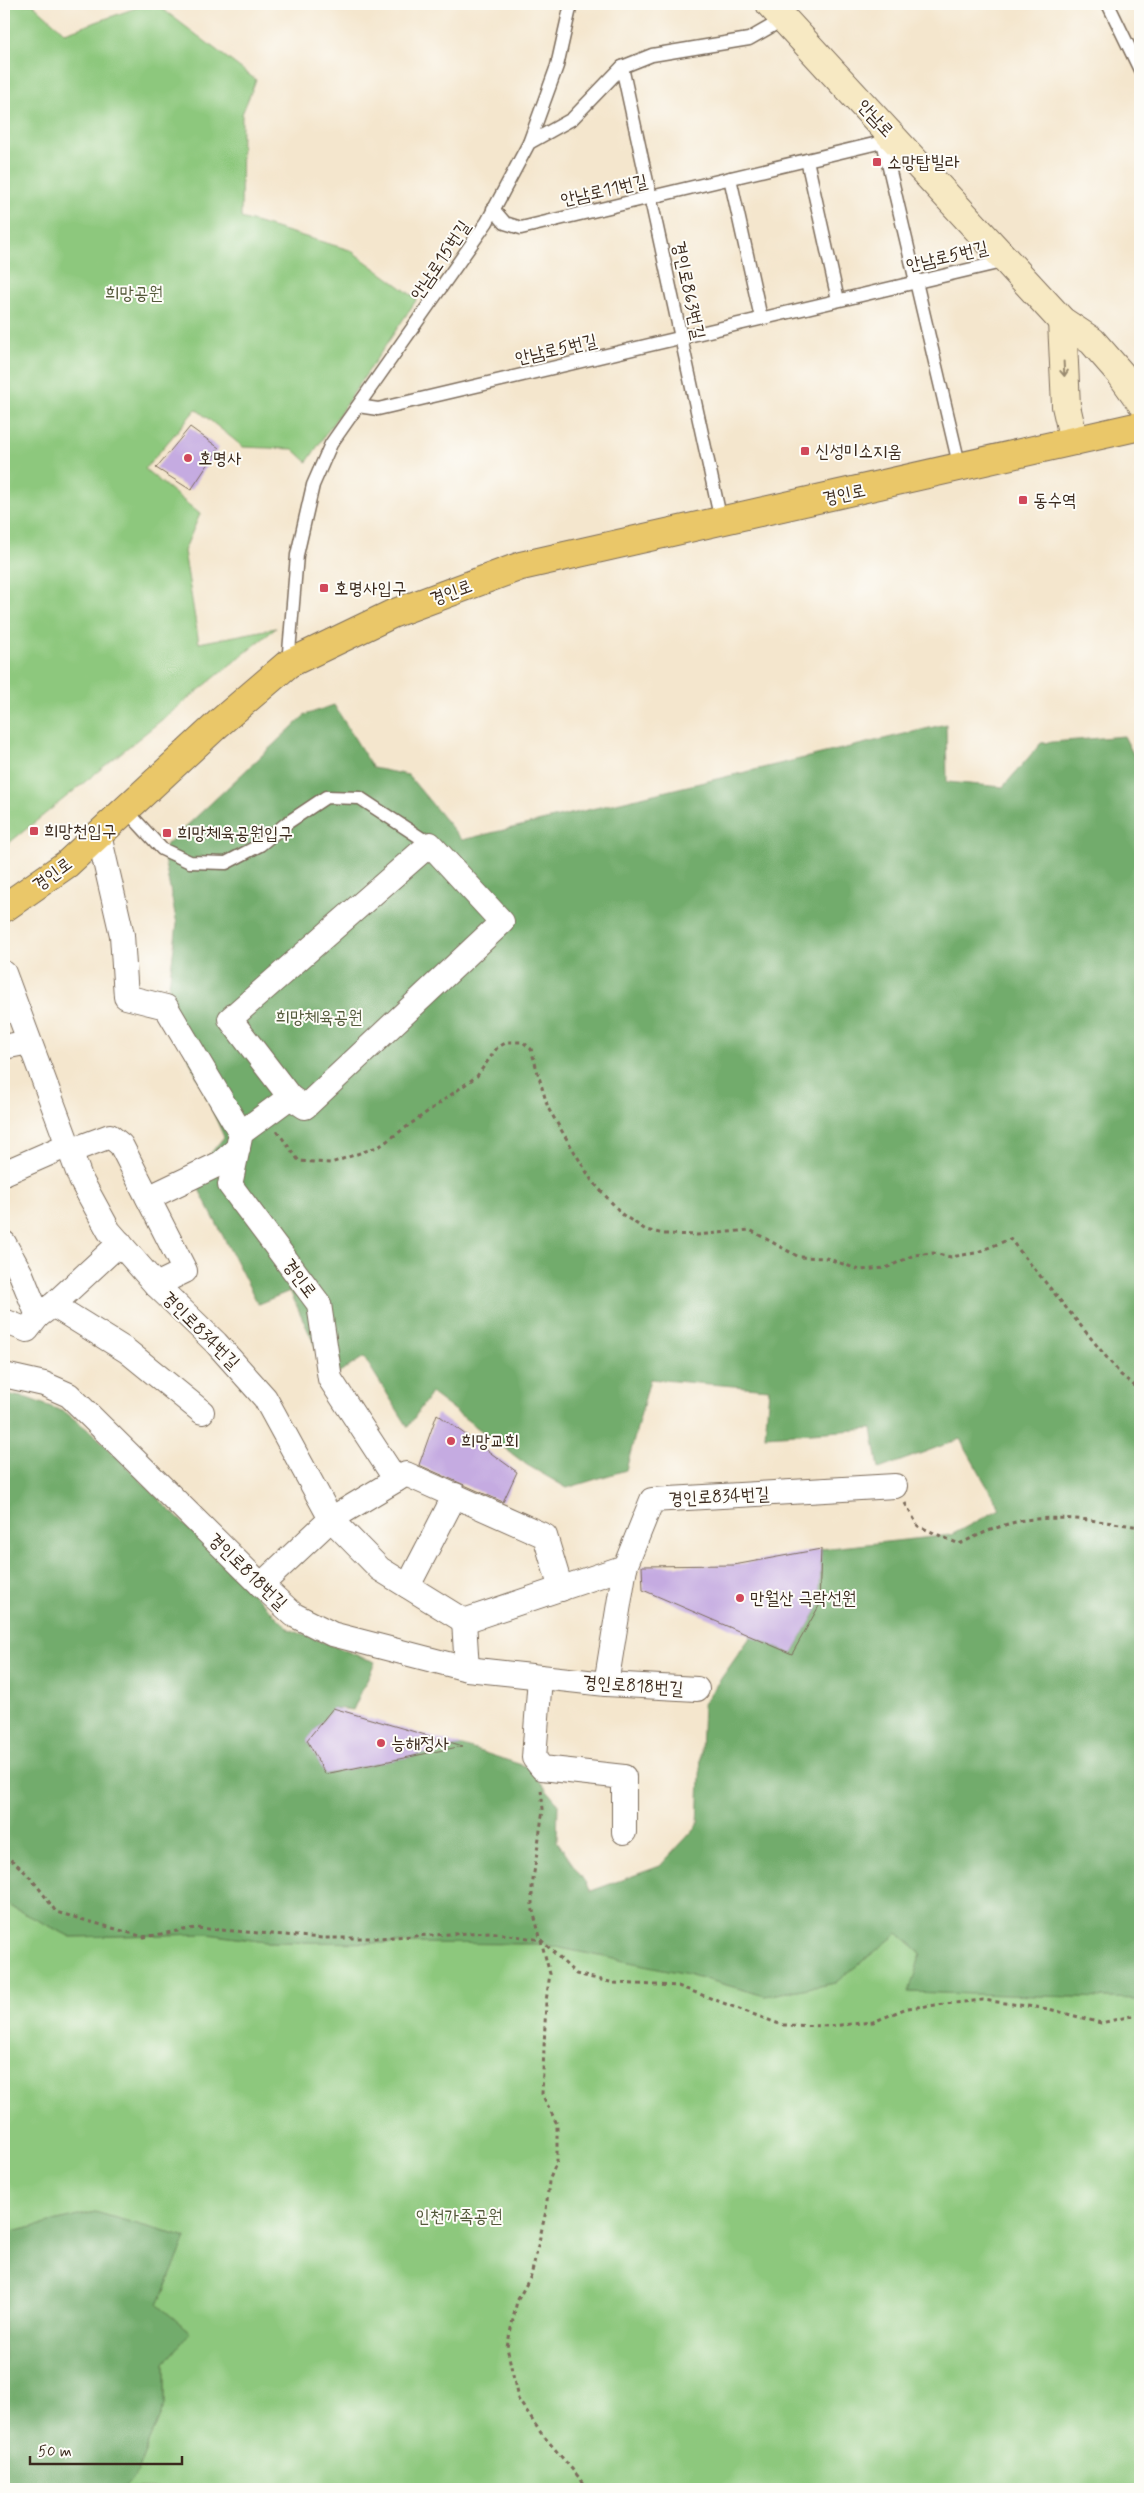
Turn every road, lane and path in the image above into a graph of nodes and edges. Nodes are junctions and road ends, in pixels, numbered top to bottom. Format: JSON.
{"nodes":[{"id":1,"x":571,"y":4,"type":"edge"},
{"id":2,"x":1108,"y":4,"type":"edge"},
{"id":3,"x":777,"y":11,"type":"edge"},
{"id":4,"x":622,"y":68,"type":"junction"},
{"id":5,"x":1140,"y":70,"type":"edge"},
{"id":6,"x":889,"y":140,"type":"junction"},
{"id":7,"x":529,"y":143,"type":"junction"},
{"id":8,"x":806,"y":160,"type":"junction"},
{"id":9,"x":730,"y":178,"type":"junction"},
{"id":10,"x":650,"y":197,"type":"junction"},
{"id":11,"x":492,"y":209,"type":"junction"},
{"id":12,"x":1006,"y":261,"type":"junction"},
{"id":13,"x":916,"y":282,"type":"junction"},
{"id":14,"x":838,"y":300,"type":"junction"},
{"id":15,"x":761,"y":318,"type":"junction"},
{"id":16,"x":1062,"y":321,"type":"junction"},
{"id":17,"x":681,"y":337,"type":"junction"},
{"id":18,"x":1140,"y":401,"type":"edge"},
{"id":19,"x":358,"y":406,"type":"junction"},
{"id":20,"x":1135,"y":429,"type":"edge"},
{"id":21,"x":1074,"y":441,"type":"junction"},
{"id":22,"x":960,"y":468,"type":"junction"},
{"id":23,"x":721,"y":521,"type":"junction"},
{"id":24,"x":288,"y":664,"type":"junction"},
{"id":25,"x":126,"y":810,"type":"junction"},
{"id":26,"x":99,"y":835,"type":"junction"},
{"id":27,"x":430,"y":844,"type":"junction"},
{"id":28,"x":4,"y":908,"type":"edge"},
{"id":29,"x":4,"y":973,"type":"edge"},
{"id":30,"x":29,"y":1042,"type":"junction"},
{"id":31,"x":4,"y":1047,"type":"edge"},
{"id":32,"x":290,"y":1097,"type":"junction"},
{"id":33,"x":267,"y":1114,"type":"junction"},
{"id":34,"x":239,"y":1140,"type":"junction"},
{"id":35,"x":69,"y":1148,"type":"junction"},
{"id":36,"x":4,"y":1173,"type":"edge"},
{"id":37,"x":4,"y":1192,"type":"edge"},
{"id":38,"x":148,"y":1198,"type":"junction"},
{"id":39,"x":4,"y":1243,"type":"edge"},
{"id":40,"x":120,"y":1243,"type":"junction"},
{"id":41,"x":156,"y":1285,"type":"junction"},
{"id":42,"x":46,"y":1310,"type":"junction"},
{"id":43,"x":4,"y":1321,"type":"edge"},
{"id":44,"x":4,"y":1375,"type":"edge"},
{"id":45,"x":1140,"y":1390,"type":"edge"},
{"id":46,"x":202,"y":1412,"type":"dead end"},
{"id":47,"x":396,"y":1480,"type":"junction"},
{"id":48,"x":895,"y":1486,"type":"joint"},
{"id":49,"x":454,"y":1496,"type":"junction"},
{"id":50,"x":332,"y":1519,"type":"junction"},
{"id":51,"x":1140,"y":1527,"type":"edge"},
{"id":52,"x":625,"y":1567,"type":"junction"},
{"id":53,"x":260,"y":1585,"type":"junction"},
{"id":54,"x":408,"y":1586,"type":"junction"},
{"id":55,"x":561,"y":1589,"type":"junction"},
{"id":56,"x":464,"y":1620,"type":"junction"},
{"id":57,"x":467,"y":1669,"type":"junction"},
{"id":58,"x":540,"y":1677,"type":"junction"},
{"id":59,"x":606,"y":1684,"type":"junction"},
{"id":60,"x":697,"y":1689,"type":"dead end"},
{"id":61,"x":539,"y":1764,"type":"junction"},
{"id":62,"x":624,"y":1832,"type":"dead end"},
{"id":63,"x":4,"y":1855,"type":"edge"},
{"id":64,"x":541,"y":1940,"type":"junction"},
{"id":65,"x":1140,"y":2014,"type":"edge"},
{"id":66,"x":589,"y":2489,"type":"edge"}],
"edges":[{"from":1,"to":7,"type":"lane"},
{"from":2,"to":5,"type":"lane"},
{"from":3,"to":4,"type":"lane"},
{"from":3,"to":6,"type":"street","name":"안남로"},
{"from":4,"to":7,"type":"lane"},
{"from":4,"to":10,"type":"lane","name":"경인로863번길"},
{"from":6,"to":8,"type":"lane","name":"안남로11번길"},
{"from":6,"to":12,"type":"street","name":"안남로"},
{"from":6,"to":13,"type":"lane"},
{"from":7,"to":11,"type":"lane","name":"안남로15번길"},
{"from":8,"to":9,"type":"lane","name":"안남로11번길"},
{"from":8,"to":14,"type":"lane"},
{"from":9,"to":10,"type":"lane","name":"안남로11번길"},
{"from":9,"to":15,"type":"lane"},
{"from":10,"to":11,"type":"lane","name":"안남로11번길"},
{"from":10,"to":17,"type":"lane","name":"경인로863번길"},
{"from":11,"to":19,"type":"lane","name":"안남로15번길"},
{"from":12,"to":13,"type":"lane","name":"안남로5번길"},
{"from":12,"to":16,"type":"street","name":"안남로"},
{"from":13,"to":14,"type":"lane","name":"안남로5번길"},
{"from":13,"to":22,"type":"lane"},
{"from":14,"to":15,"type":"lane","name":"안남로5번길"},
{"from":15,"to":17,"type":"lane","name":"안남로5번길"},
{"from":16,"to":18,"type":"street","name":"안남로"},
{"from":16,"to":21,"type":"street","one_way":true},
{"from":17,"to":19,"type":"lane","name":"안남로5번길"},
{"from":17,"to":23,"type":"lane","name":"경인로863번길"},
{"from":19,"to":24,"type":"lane","name":"안남로15번길"},
{"from":20,"to":21,"type":"main road","name":"경인로"},
{"from":21,"to":22,"type":"main road","name":"경인로"},
{"from":22,"to":23,"type":"main road","name":"경인로"},
{"from":23,"to":24,"type":"main road","name":"경인로"},
{"from":24,"to":25,"type":"main road","name":"경인로"},
{"from":25,"to":26,"type":"main road","name":"경인로"},
{"from":25,"to":27,"type":"lane"},
{"from":26,"to":28,"type":"main road","name":"경인로"},
{"from":26,"to":34,"type":"street"},
{"from":27,"to":32,"type":"street"},
{"from":27,"to":32,"type":"street"},
{"from":29,"to":30,"type":"street","name":"경인로834번길"},
{"from":30,"to":31,"type":"street"},
{"from":30,"to":35,"type":"street","name":"경인로834번길"},
{"from":32,"to":33,"type":"street"},
{"from":33,"to":34,"type":"street"},
{"from":33,"to":45,"type":"path"},
{"from":34,"to":38,"type":"street"},
{"from":34,"to":47,"type":"street","name":"경인로"},
{"from":35,"to":36,"type":"street"},
{"from":35,"to":38,"type":"street"},
{"from":35,"to":40,"type":"street","name":"경인로834번길"},
{"from":36,"to":37,"type":"street"},
{"from":38,"to":41,"type":"street"},
{"from":39,"to":42,"type":"street"},
{"from":40,"to":41,"type":"street","name":"경인로834번길"},
{"from":40,"to":42,"type":"street"},
{"from":41,"to":50,"type":"street","name":"경인로834번길"},
{"from":42,"to":43,"type":"street"},
{"from":42,"to":46,"type":"street"},
{"from":44,"to":53,"type":"street","name":"경인로818번길"},
{"from":47,"to":49,"type":"street"},
{"from":47,"to":50,"type":"street"},
{"from":48,"to":51,"type":"path"},
{"from":48,"to":52,"type":"street","name":"경인로834번길"},
{"from":49,"to":54,"type":"street"},
{"from":49,"to":55,"type":"street"},
{"from":50,"to":53,"type":"street"},
{"from":50,"to":54,"type":"street","name":"경인로834번길"},
{"from":52,"to":55,"type":"street"},
{"from":52,"to":59,"type":"street"},
{"from":53,"to":57,"type":"street","name":"경인로818번길"},
{"from":54,"to":56,"type":"street","name":"경인로834번길"},
{"from":55,"to":56,"type":"street"},
{"from":56,"to":57,"type":"street"},
{"from":57,"to":58,"type":"street","name":"경인로818번길"},
{"from":58,"to":59,"type":"street","name":"경인로818번길"},
{"from":58,"to":61,"type":"street"},
{"from":59,"to":60,"type":"street","name":"경인로818번길"},
{"from":61,"to":62,"type":"street"},
{"from":61,"to":64,"type":"path"},
{"from":63,"to":64,"type":"path"},
{"from":64,"to":65,"type":"path"},
{"from":64,"to":66,"type":"path"}]}
